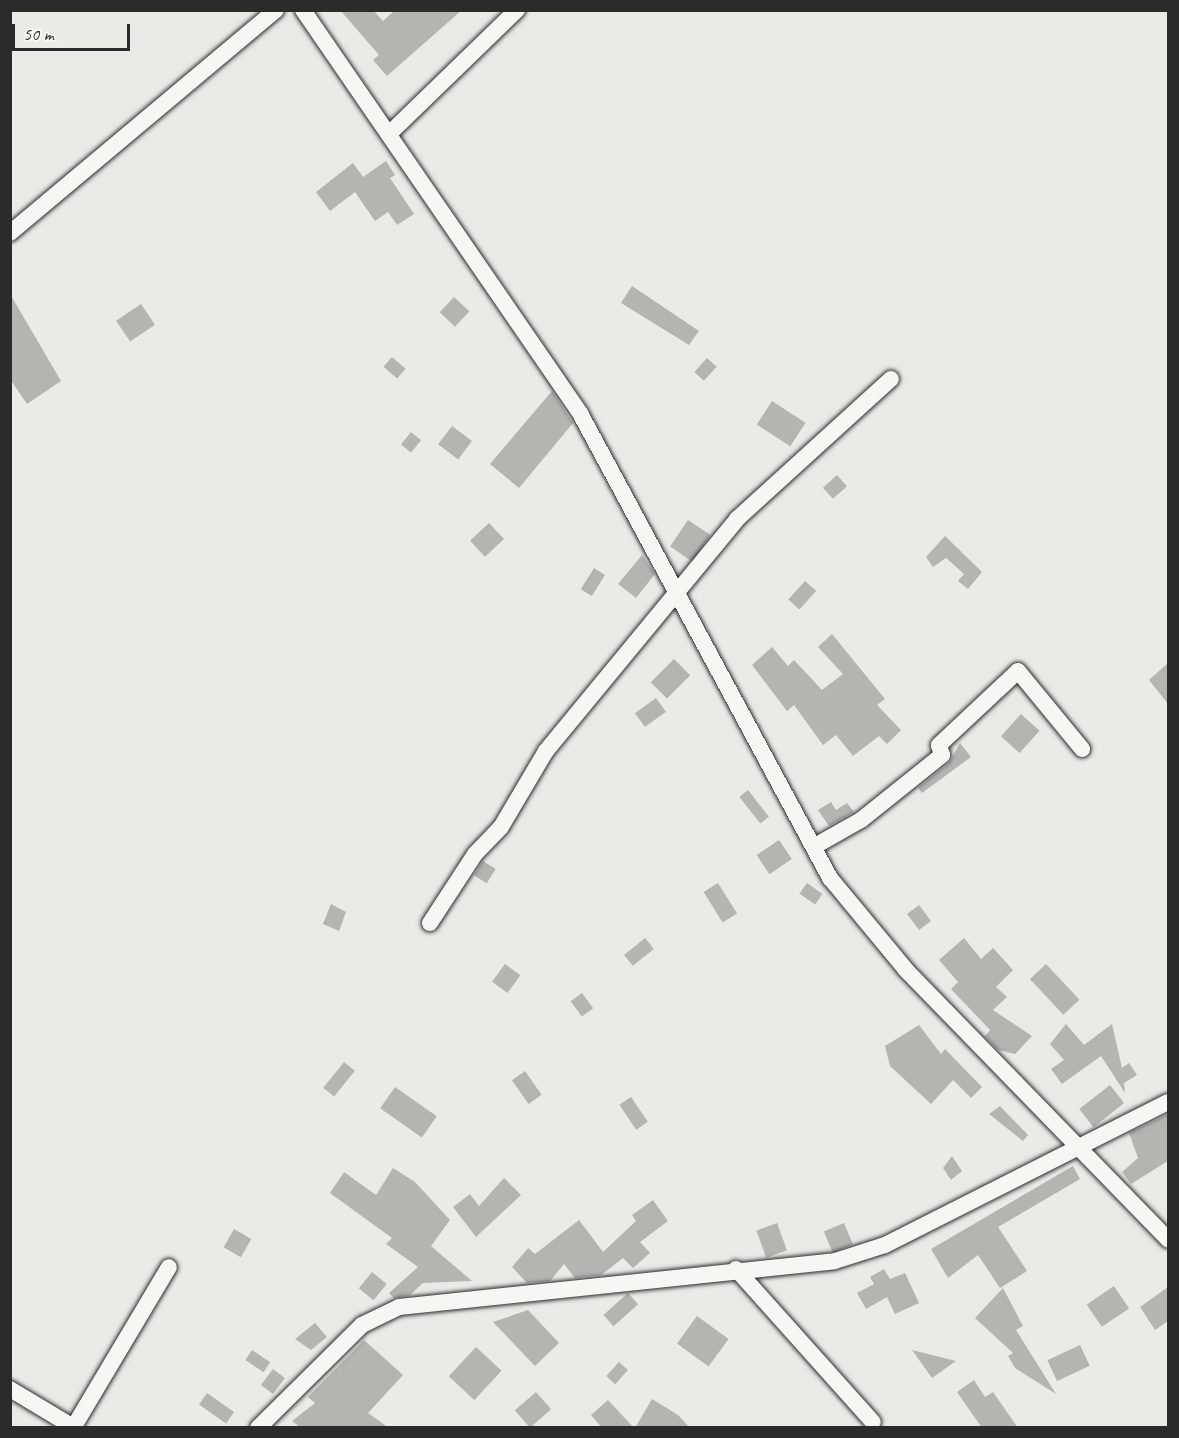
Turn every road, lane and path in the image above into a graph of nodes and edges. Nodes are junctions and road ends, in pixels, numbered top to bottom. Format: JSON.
{"nodes":[{"id":1,"x":276,"y":10,"type":"edge"},
{"id":2,"x":303,"y":10,"type":"edge"},
{"id":3,"x":517,"y":10,"type":"edge"},
{"id":4,"x":390,"y":133,"type":"junction"},
{"id":5,"x":10,"y":233,"type":"edge"},
{"id":6,"x":891,"y":379,"type":"dead end"},
{"id":7,"x":678,"y":593,"type":"junction"},
{"id":8,"x":1082,"y":749,"type":"dead end"},
{"id":9,"x":815,"y":846,"type":"junction"},
{"id":10,"x":430,"y":923,"type":"dead end"},
{"id":11,"x":1168,"y":1102,"type":"edge"},
{"id":12,"x":1080,"y":1150,"type":"junction"},
{"id":13,"x":1168,"y":1239,"type":"edge"},
{"id":14,"x":169,"y":1267,"type":"dead end"},
{"id":15,"x":736,"y":1269,"type":"junction"},
{"id":16,"x":10,"y":1389,"type":"edge"},
{"id":17,"x":873,"y":1422,"type":"dead end"},
{"id":18,"x":74,"y":1427,"type":"edge"},
{"id":19,"x":258,"y":1428,"type":"edge"}],
"edges":[{"from":1,"to":5,"type":"street"},
{"from":2,"to":4,"type":"street"},
{"from":3,"to":4,"type":"street"},
{"from":4,"to":7,"type":"street"},
{"from":6,"to":7,"type":"street"},
{"from":7,"to":9,"type":"street"},
{"from":7,"to":10,"type":"street"},
{"from":8,"to":9,"type":"street"},
{"from":9,"to":12,"type":"street"},
{"from":11,"to":12,"type":"street"},
{"from":12,"to":13,"type":"street"},
{"from":12,"to":15,"type":"street"},
{"from":14,"to":18,"type":"street"},
{"from":15,"to":17,"type":"street"},
{"from":15,"to":19,"type":"street"},
{"from":16,"to":18,"type":"street"}]}
